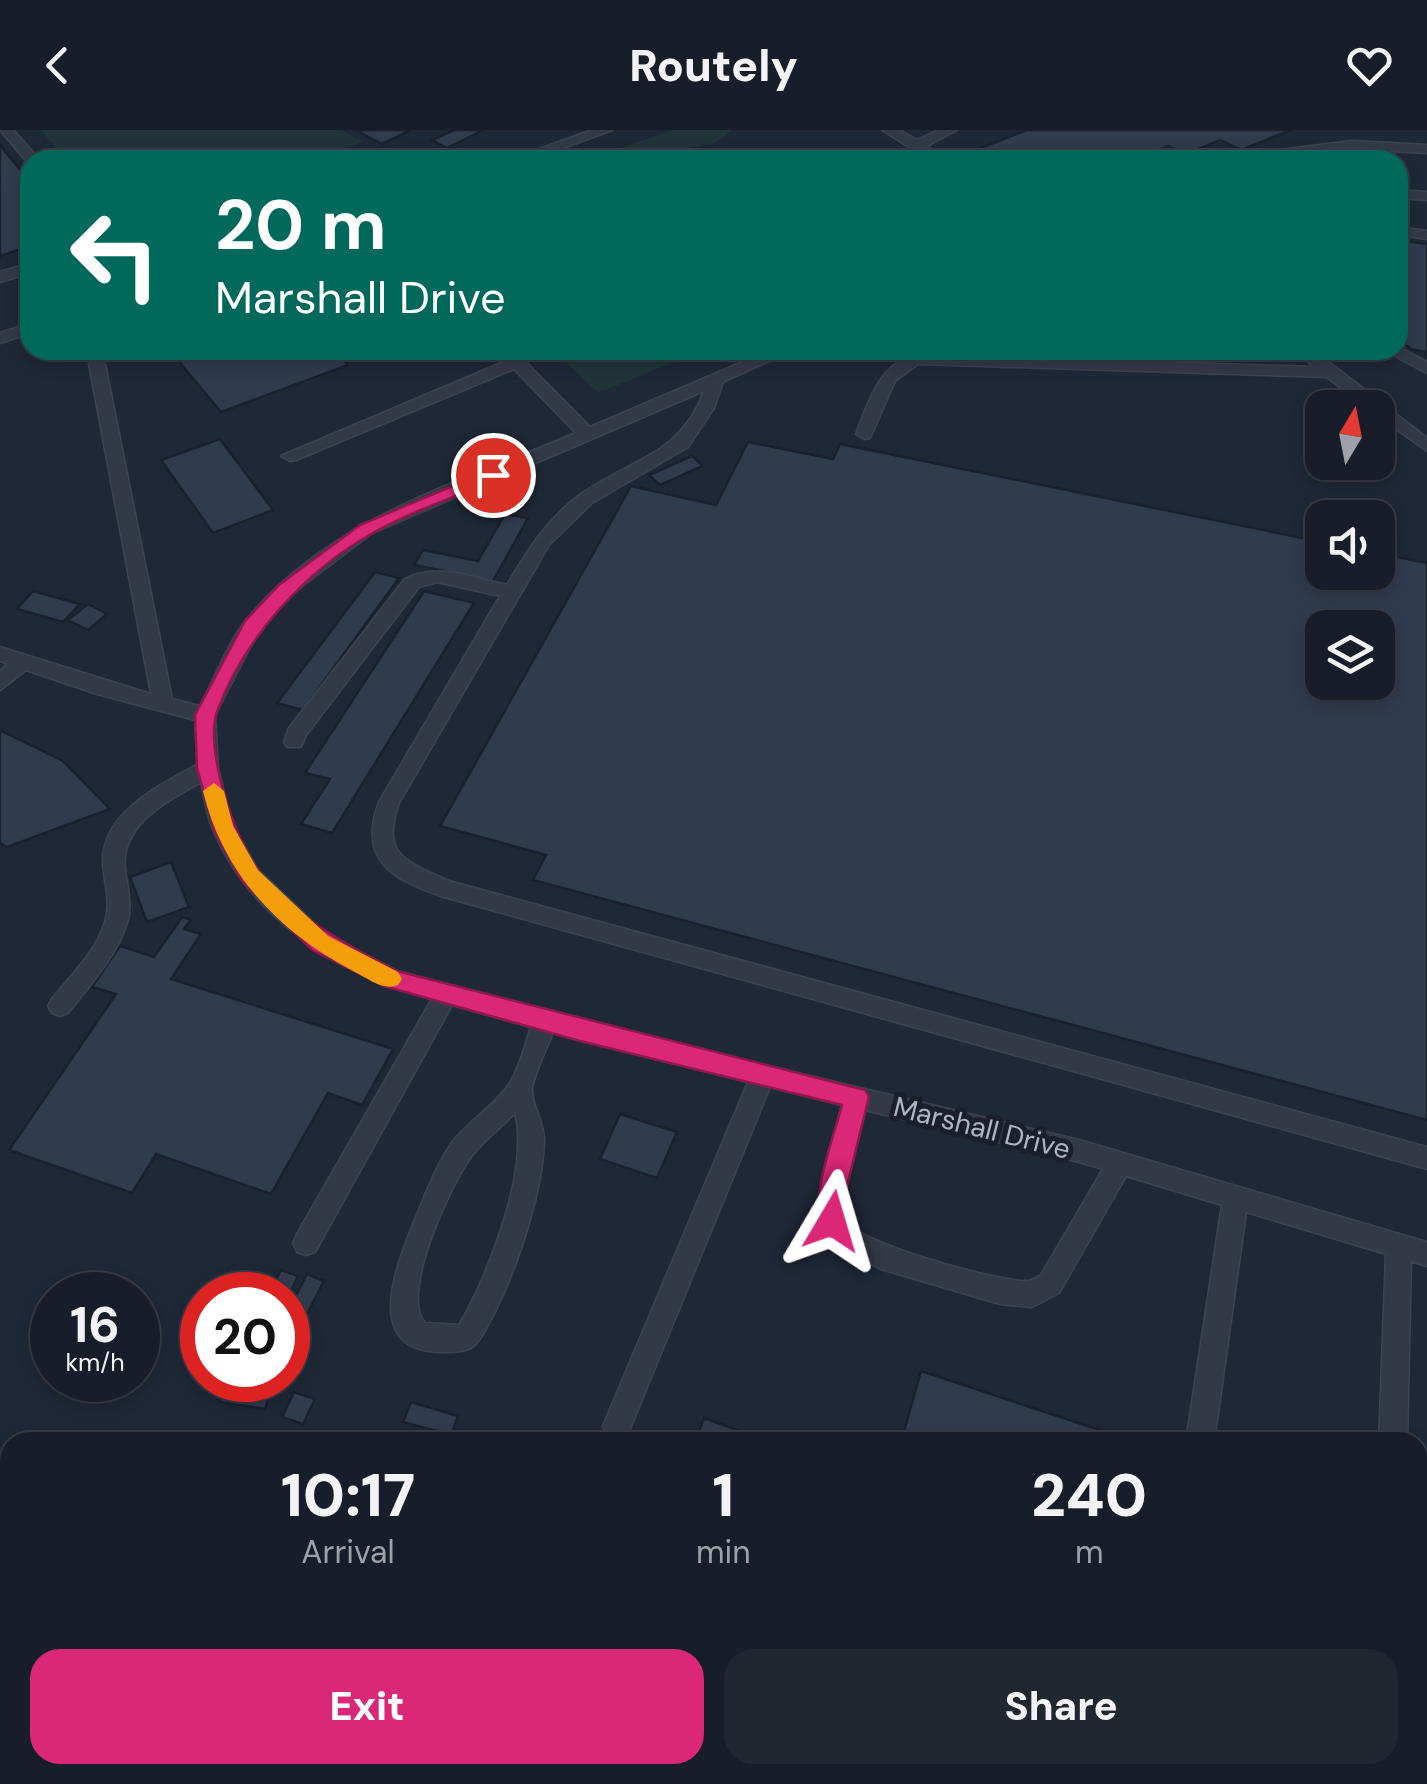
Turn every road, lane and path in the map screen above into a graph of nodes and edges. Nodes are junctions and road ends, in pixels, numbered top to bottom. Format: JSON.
{"nodes":[{"id":1,"x":5,"y":130,"type":"edge"},
{"id":2,"x":605,"y":130,"type":"edge"},
{"id":3,"x":889,"y":130,"type":"edge"},
{"id":4,"x":942,"y":131,"type":"edge"},
{"id":5,"x":916,"y":146,"type":"junction"},
{"id":6,"x":24,"y":150,"type":"edge"},
{"id":7,"x":546,"y":150,"type":"edge"},
{"id":8,"x":923,"y":150,"type":"edge"},
{"id":9,"x":1312,"y":150,"type":"edge"},
{"id":10,"x":1427,"y":150,"type":"edge"},
{"id":11,"x":502,"y":360,"type":"edge"},
{"id":12,"x":515,"y":360,"type":"edge"},
{"id":13,"x":745,"y":360,"type":"edge"},
{"id":14,"x":911,"y":360,"type":"edge"},
{"id":15,"x":948,"y":360,"type":"edge"},
{"id":16,"x":1316,"y":360,"type":"edge"},
{"id":17,"x":97,"y":364,"type":"dead end"},
{"id":18,"x":1330,"y":372,"type":"junction"},
{"id":19,"x":716,"y":380,"type":"junction"},
{"id":20,"x":1354,"y":390,"type":"edge"},
{"id":21,"x":1395,"y":422,"type":"edge"},
{"id":22,"x":588,"y":434,"type":"junction"},
{"id":23,"x":864,"y":434,"type":"dead end"},
{"id":24,"x":1427,"y":446,"type":"edge"},
{"id":25,"x":290,"y":456,"type":"dead end"},
{"id":26,"x":510,"y":592,"type":"junction"},
{"id":27,"x":0,"y":654,"type":"edge"},
{"id":28,"x":22,"y":662,"type":"junction"},
{"id":29,"x":0,"y":682,"type":"edge"},
{"id":30,"x":163,"y":704,"type":"junction"},
{"id":31,"x":205,"y":715,"type":"junction"},
{"id":32,"x":294,"y":742,"type":"dead end"},
{"id":33,"x":208,"y":768,"type":"junction"},
{"id":34,"x":446,"y":995,"type":"junction"},
{"id":35,"x":60,"y":1006,"type":"dead end"},
{"id":36,"x":545,"y":1021,"type":"junction"},
{"id":37,"x":762,"y":1074,"type":"junction"},
{"id":38,"x":520,"y":1089,"type":"junction"},
{"id":39,"x":856,"y":1097,"type":"junction"},
{"id":40,"x":1427,"y":1158,"type":"edge"},
{"id":41,"x":1120,"y":1163,"type":"junction"},
{"id":42,"x":1236,"y":1196,"type":"junction"},
{"id":43,"x":306,"y":1243,"type":"dead end"},
{"id":44,"x":1399,"y":1245,"type":"junction"},
{"id":45,"x":1427,"y":1254,"type":"edge"},
{"id":46,"x":616,"y":1426,"type":"dead end"},
{"id":47,"x":1201,"y":1432,"type":"edge"},
{"id":48,"x":1393,"y":1432,"type":"edge"}],
"edges":[{"from":1,"to":6,"type":"lane"},
{"from":2,"to":7,"type":"lane"},
{"from":3,"to":5,"type":"lane"},
{"from":4,"to":5,"type":"lane"},
{"from":5,"to":8,"type":"lane"},
{"from":9,"to":10,"type":"lane"},
{"from":11,"to":25,"type":"lane"},
{"from":12,"to":22,"type":"lane"},
{"from":13,"to":19,"type":"lane"},
{"from":14,"to":23,"type":"lane"},
{"from":15,"to":18,"type":"lane"},
{"from":16,"to":18,"type":"lane"},
{"from":17,"to":30,"type":"lane"},
{"from":18,"to":20,"type":"lane"},
{"from":19,"to":22,"type":"lane"},
{"from":19,"to":26,"type":"lane"},
{"from":21,"to":24,"type":"lane"},
{"from":22,"to":31,"type":"lane"},
{"from":26,"to":32,"type":"lane"},
{"from":26,"to":40,"type":"lane"},
{"from":27,"to":28,"type":"lane"},
{"from":28,"to":29,"type":"lane"},
{"from":28,"to":30,"type":"lane"},
{"from":30,"to":31,"type":"lane"},
{"from":31,"to":33,"type":"lane","name":"Marshall Drive"},
{"from":33,"to":34,"type":"lane","name":"Marshall Drive"},
{"from":33,"to":35,"type":"lane"},
{"from":34,"to":36,"type":"lane","name":"Marshall Drive"},
{"from":34,"to":43,"type":"lane"},
{"from":36,"to":37,"type":"lane","name":"Marshall Drive"},
{"from":36,"to":38,"type":"lane"},
{"from":37,"to":39,"type":"lane","name":"Marshall Drive"},
{"from":37,"to":46,"type":"lane"},
{"from":38,"to":38,"type":"lane"},
{"from":39,"to":41,"type":"lane","name":"Marshall Drive"},
{"from":39,"to":41,"type":"lane"},
{"from":41,"to":42,"type":"lane","name":"Marshall Drive"},
{"from":42,"to":44,"type":"lane","name":"Marshall Drive"},
{"from":42,"to":47,"type":"lane"},
{"from":44,"to":45,"type":"lane","name":"Marshall Drive"},
{"from":44,"to":48,"type":"lane"}]}
